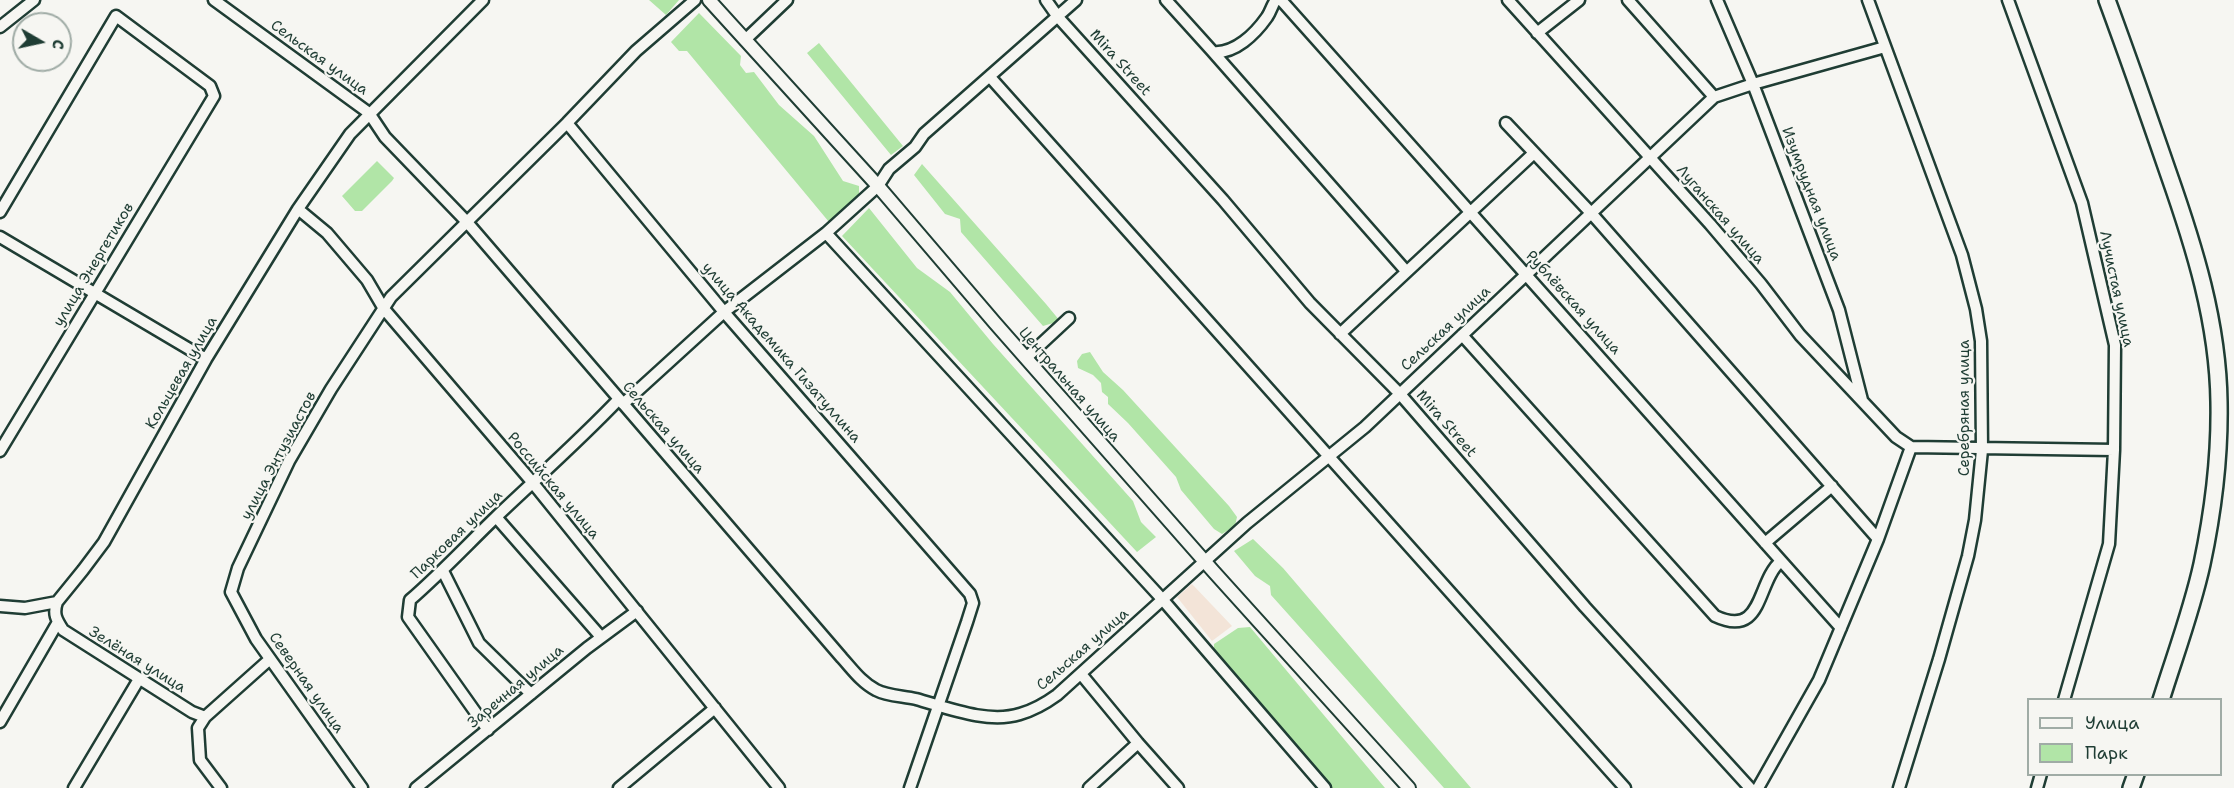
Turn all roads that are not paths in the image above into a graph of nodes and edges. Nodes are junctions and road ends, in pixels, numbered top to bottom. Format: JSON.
{"nodes":[{"id":1,"x":34,"y":0,"type":"edge"},
{"id":2,"x":214,"y":0,"type":"edge"},
{"id":3,"x":483,"y":0,"type":"edge"},
{"id":4,"x":695,"y":0,"type":"edge"},
{"id":5,"x":709,"y":0,"type":"edge"},
{"id":6,"x":787,"y":0,"type":"edge"},
{"id":7,"x":1046,"y":0,"type":"edge"},
{"id":8,"x":1076,"y":0,"type":"edge"},
{"id":9,"x":1166,"y":0,"type":"edge"},
{"id":10,"x":1276,"y":0,"type":"edge"},
{"id":11,"x":1281,"y":0,"type":"edge"},
{"id":12,"x":1508,"y":0,"type":"edge"},
{"id":13,"x":1579,"y":0,"type":"edge"},
{"id":14,"x":1628,"y":0,"type":"edge"},
{"id":15,"x":1718,"y":0,"type":"edge"},
{"id":16,"x":1868,"y":0,"type":"edge"},
{"id":17,"x":2008,"y":0,"type":"edge"},
{"id":18,"x":2107,"y":0,"type":"edge"},
{"id":19,"x":1058,"y":17,"type":"junction"},
{"id":20,"x":0,"y":27,"type":"edge"},
{"id":21,"x":1537,"y":33,"type":"junction"},
{"id":22,"x":745,"y":40,"type":"junction"},
{"id":23,"x":1885,"y":47,"type":"junction"},
{"id":24,"x":1213,"y":52,"type":"junction"},
{"id":25,"x":990,"y":76,"type":"junction"},
{"id":26,"x":1752,"y":84,"type":"junction"},
{"id":27,"x":1714,"y":97,"type":"junction"},
{"id":28,"x":369,"y":113,"type":"junction"},
{"id":29,"x":567,"y":123,"type":"junction"},
{"id":30,"x":1506,"y":123,"type":"dead end"},
{"id":31,"x":1534,"y":153,"type":"junction"},
{"id":32,"x":1649,"y":157,"type":"junction"},
{"id":33,"x":878,"y":186,"type":"junction"},
{"id":34,"x":298,"y":209,"type":"junction"},
{"id":35,"x":1470,"y":210,"type":"junction"},
{"id":36,"x":0,"y":212,"type":"edge"},
{"id":37,"x":1592,"y":214,"type":"junction"},
{"id":38,"x":466,"y":221,"type":"junction"},
{"id":39,"x":826,"y":233,"type":"junction"},
{"id":40,"x":0,"y":237,"type":"edge"},
{"id":41,"x":1406,"y":271,"type":"junction"},
{"id":42,"x":1527,"y":274,"type":"junction"},
{"id":43,"x":95,"y":293,"type":"junction"},
{"id":44,"x":384,"y":309,"type":"junction"},
{"id":45,"x":724,"y":312,"type":"junction"},
{"id":46,"x":1069,"y":318,"type":"dead end"},
{"id":47,"x":1340,"y":334,"type":"junction"},
{"id":48,"x":1462,"y":335,"type":"junction"},
{"id":49,"x":1026,"y":358,"type":"junction"},
{"id":50,"x":206,"y":359,"type":"junction"},
{"id":51,"x":1400,"y":394,"type":"junction"},
{"id":52,"x":621,"y":402,"type":"junction"},
{"id":53,"x":1863,"y":403,"type":"junction"},
{"id":54,"x":1911,"y":447,"type":"junction"},
{"id":55,"x":1982,"y":450,"type":"junction"},
{"id":56,"x":2114,"y":450,"type":"junction"},
{"id":57,"x":0,"y":451,"type":"edge"},
{"id":58,"x":1330,"y":457,"type":"junction"},
{"id":59,"x":533,"y":483,"type":"junction"},
{"id":60,"x":1832,"y":486,"type":"junction"},
{"id":61,"x":496,"y":517,"type":"junction"},
{"id":62,"x":1878,"y":539,"type":"junction"},
{"id":63,"x":1765,"y":543,"type":"junction"},
{"id":64,"x":1781,"y":561,"type":"junction"},
{"id":65,"x":1206,"y":563,"type":"junction"},
{"id":66,"x":443,"y":571,"type":"junction"},
{"id":67,"x":231,"y":592,"type":"joint"},
{"id":68,"x":1163,"y":600,"type":"junction"},
{"id":69,"x":57,"y":602,"type":"junction"},
{"id":70,"x":0,"y":606,"type":"edge"},
{"id":71,"x":638,"y":611,"type":"junction"},
{"id":72,"x":58,"y":622,"type":"junction"},
{"id":73,"x":1841,"y":628,"type":"junction"},
{"id":74,"x":601,"y":637,"type":"junction"},
{"id":75,"x":270,"y":659,"type":"junction"},
{"id":76,"x":1081,"y":674,"type":"junction"},
{"id":77,"x":139,"y":679,"type":"junction"},
{"id":78,"x":531,"y":694,"type":"junction"},
{"id":79,"x":2064,"y":698,"type":"edge"},
{"id":80,"x":2161,"y":698,"type":"edge"},
{"id":81,"x":939,"y":706,"type":"junction"},
{"id":82,"x":715,"y":708,"type":"junction"},
{"id":83,"x":205,"y":717,"type":"junction"},
{"id":84,"x":0,"y":722,"type":"edge"},
{"id":85,"x":488,"y":730,"type":"junction"},
{"id":86,"x":1138,"y":743,"type":"junction"},
{"id":87,"x":74,"y":788,"type":"edge"},
{"id":88,"x":221,"y":788,"type":"edge"},
{"id":89,"x":362,"y":788,"type":"edge"},
{"id":90,"x":416,"y":788,"type":"edge"},
{"id":91,"x":619,"y":788,"type":"edge"},
{"id":92,"x":778,"y":788,"type":"edge"},
{"id":93,"x":910,"y":788,"type":"edge"},
{"id":94,"x":1089,"y":788,"type":"edge"},
{"id":95,"x":1178,"y":788,"type":"edge"},
{"id":96,"x":1325,"y":788,"type":"edge"},
{"id":97,"x":1409,"y":788,"type":"edge"},
{"id":98,"x":1625,"y":788,"type":"edge"},
{"id":99,"x":1750,"y":788,"type":"edge"},
{"id":100,"x":1758,"y":788,"type":"edge"},
{"id":101,"x":1899,"y":788,"type":"edge"}],
"edges":[{"from":1,"to":20,"type":"street"},
{"from":2,"to":28,"type":"street","name":"Сельская улица"},
{"from":3,"to":28,"type":"street","name":"Кольцевая улица"},
{"from":4,"to":29,"type":"street","name":"улица Энтузиастов"},
{"from":5,"to":22,"type":"street","name":"Центральная улица"},
{"from":6,"to":22,"type":"street"},
{"from":7,"to":19,"type":"street","name":"Mira Street"},
{"from":8,"to":19,"type":"street","name":"Парковая улица"},
{"from":9,"to":24,"type":"street"},
{"from":10,"to":24,"type":"street"},
{"from":11,"to":35,"type":"street","name":"Рублёвская улица"},
{"from":12,"to":21,"type":"street","name":"Луганская улица"},
{"from":13,"to":21,"type":"street"},
{"from":14,"to":27,"type":"street"},
{"from":15,"to":26,"type":"street","name":"Изумрудная улица"},
{"from":16,"to":23,"type":"street","name":"Серебряная улица"},
{"from":17,"to":56,"type":"street","name":"Лучистая улица"},
{"from":18,"to":80,"type":"main road"},
{"from":19,"to":25,"type":"street","name":"Парковая улица"},
{"from":19,"to":47,"type":"street","name":"Mira Street"},
{"from":21,"to":32,"type":"street","name":"Луганская улица"},
{"from":22,"to":33,"type":"street","name":"Центральная улица"},
{"from":23,"to":26,"type":"street","name":"Сельская улица"},
{"from":23,"to":55,"type":"street","name":"Серебряная улица"},
{"from":24,"to":41,"type":"street"},
{"from":25,"to":33,"type":"street","name":"Парковая улица"},
{"from":25,"to":58,"type":"street"},
{"from":26,"to":27,"type":"street","name":"Сельская улица"},
{"from":26,"to":53,"type":"street","name":"Изумрудная улица"},
{"from":27,"to":32,"type":"street","name":"Сельская улица"},
{"from":28,"to":34,"type":"street","name":"Кольцевая улица"},
{"from":28,"to":38,"type":"street","name":"Сельская улица"},
{"from":29,"to":38,"type":"street","name":"улица Энтузиастов"},
{"from":29,"to":45,"type":"street","name":"улица Академика Гизатуллина"},
{"from":30,"to":31,"type":"street"},
{"from":31,"to":35,"type":"street"},
{"from":31,"to":37,"type":"street"},
{"from":32,"to":37,"type":"street","name":"Сельская улица"},
{"from":32,"to":53,"type":"street","name":"Луганская улица"},
{"from":33,"to":39,"type":"street","name":"Парковая улица"},
{"from":33,"to":49,"type":"street","name":"Центральная улица"},
{"from":34,"to":44,"type":"street","name":"Российская улица"},
{"from":34,"to":50,"type":"street","name":"Кольцевая улица"},
{"from":35,"to":41,"type":"street"},
{"from":35,"to":42,"type":"street","name":"Рублёвская улица"},
{"from":36,"to":43,"type":"street","name":"улица Энергетиков"},
{"from":37,"to":42,"type":"street","name":"Сельская улица"},
{"from":37,"to":60,"type":"street"},
{"from":38,"to":44,"type":"street","name":"улица Энтузиастов"},
{"from":38,"to":52,"type":"street","name":"Сельская улица"},
{"from":39,"to":45,"type":"street","name":"Парковая улица"},
{"from":39,"to":68,"type":"street"},
{"from":40,"to":43,"type":"street"},
{"from":41,"to":47,"type":"street"},
{"from":42,"to":48,"type":"street","name":"Сельская улица"},
{"from":42,"to":63,"type":"street","name":"Рублёвская улица"},
{"from":43,"to":50,"type":"street"},
{"from":43,"to":57,"type":"street","name":"улица Энергетиков"},
{"from":44,"to":59,"type":"street","name":"Российская улица"},
{"from":44,"to":67,"type":"street","name":"улица Энтузиастов"},
{"from":45,"to":52,"type":"street","name":"Парковая улица"},
{"from":45,"to":81,"type":"street","name":"улица Академика Гизатуллина"},
{"from":46,"to":49,"type":"street"},
{"from":47,"to":51,"type":"street","name":"Mira Street"},
{"from":48,"to":51,"type":"street","name":"Сельская улица"},
{"from":48,"to":64,"type":"street"},
{"from":49,"to":65,"type":"street","name":"Центральная улица"},
{"from":50,"to":69,"type":"street","name":"Кольцевая улица"},
{"from":51,"to":58,"type":"street","name":"Сельская улица"},
{"from":51,"to":99,"type":"street","name":"Mira Street"},
{"from":52,"to":59,"type":"street","name":"Парковая улица"},
{"from":52,"to":81,"type":"street","name":"Сельская улица"},
{"from":53,"to":54,"type":"street","name":"Луганская улица"},
{"from":54,"to":55,"type":"street"},
{"from":54,"to":62,"type":"street"},
{"from":55,"to":56,"type":"street"},
{"from":55,"to":101,"type":"street","name":"Серебряная улица"},
{"from":56,"to":79,"type":"street","name":"Лучистая улица"},
{"from":58,"to":65,"type":"street","name":"Сельская улица"},
{"from":58,"to":98,"type":"street"},
{"from":59,"to":61,"type":"street","name":"Парковая улица"},
{"from":59,"to":71,"type":"street","name":"Российская улица"},
{"from":60,"to":62,"type":"street"},
{"from":60,"to":63,"type":"street"},
{"from":61,"to":66,"type":"street","name":"Парковая улица"},
{"from":61,"to":74,"type":"street"},
{"from":62,"to":73,"type":"street"},
{"from":63,"to":64,"type":"street","name":"Рублёвская улица"},
{"from":64,"to":73,"type":"street","name":"Рублёвская улица"},
{"from":65,"to":68,"type":"street","name":"Сельская улица"},
{"from":65,"to":97,"type":"street","name":"Центральная улица"},
{"from":66,"to":78,"type":"street"},
{"from":66,"to":85,"type":"street","name":"Парковая улица"},
{"from":67,"to":75,"type":"street","name":"Северная улица"},
{"from":68,"to":76,"type":"street","name":"Сельская улица"},
{"from":68,"to":96,"type":"street"},
{"from":69,"to":70,"type":"street"},
{"from":69,"to":72,"type":"street"},
{"from":71,"to":74,"type":"street","name":"Заречная улица"},
{"from":71,"to":82,"type":"street","name":"Российская улица"},
{"from":72,"to":77,"type":"street","name":"Зелёная улица"},
{"from":72,"to":84,"type":"street"},
{"from":73,"to":100,"type":"street"},
{"from":74,"to":78,"type":"street","name":"Заречная улица"},
{"from":75,"to":83,"type":"street"},
{"from":75,"to":89,"type":"street","name":"Северная улица"},
{"from":76,"to":81,"type":"street","name":"Сельская улица"},
{"from":76,"to":86,"type":"street"},
{"from":77,"to":83,"type":"street","name":"Зелёная улица"},
{"from":77,"to":87,"type":"street"},
{"from":78,"to":85,"type":"street","name":"Заречная улица"},
{"from":81,"to":93,"type":"street"},
{"from":82,"to":91,"type":"street"},
{"from":82,"to":92,"type":"street","name":"Российская улица"},
{"from":83,"to":88,"type":"street"},
{"from":85,"to":90,"type":"street","name":"Заречная улица"},
{"from":86,"to":94,"type":"street"},
{"from":86,"to":95,"type":"street"}]}
